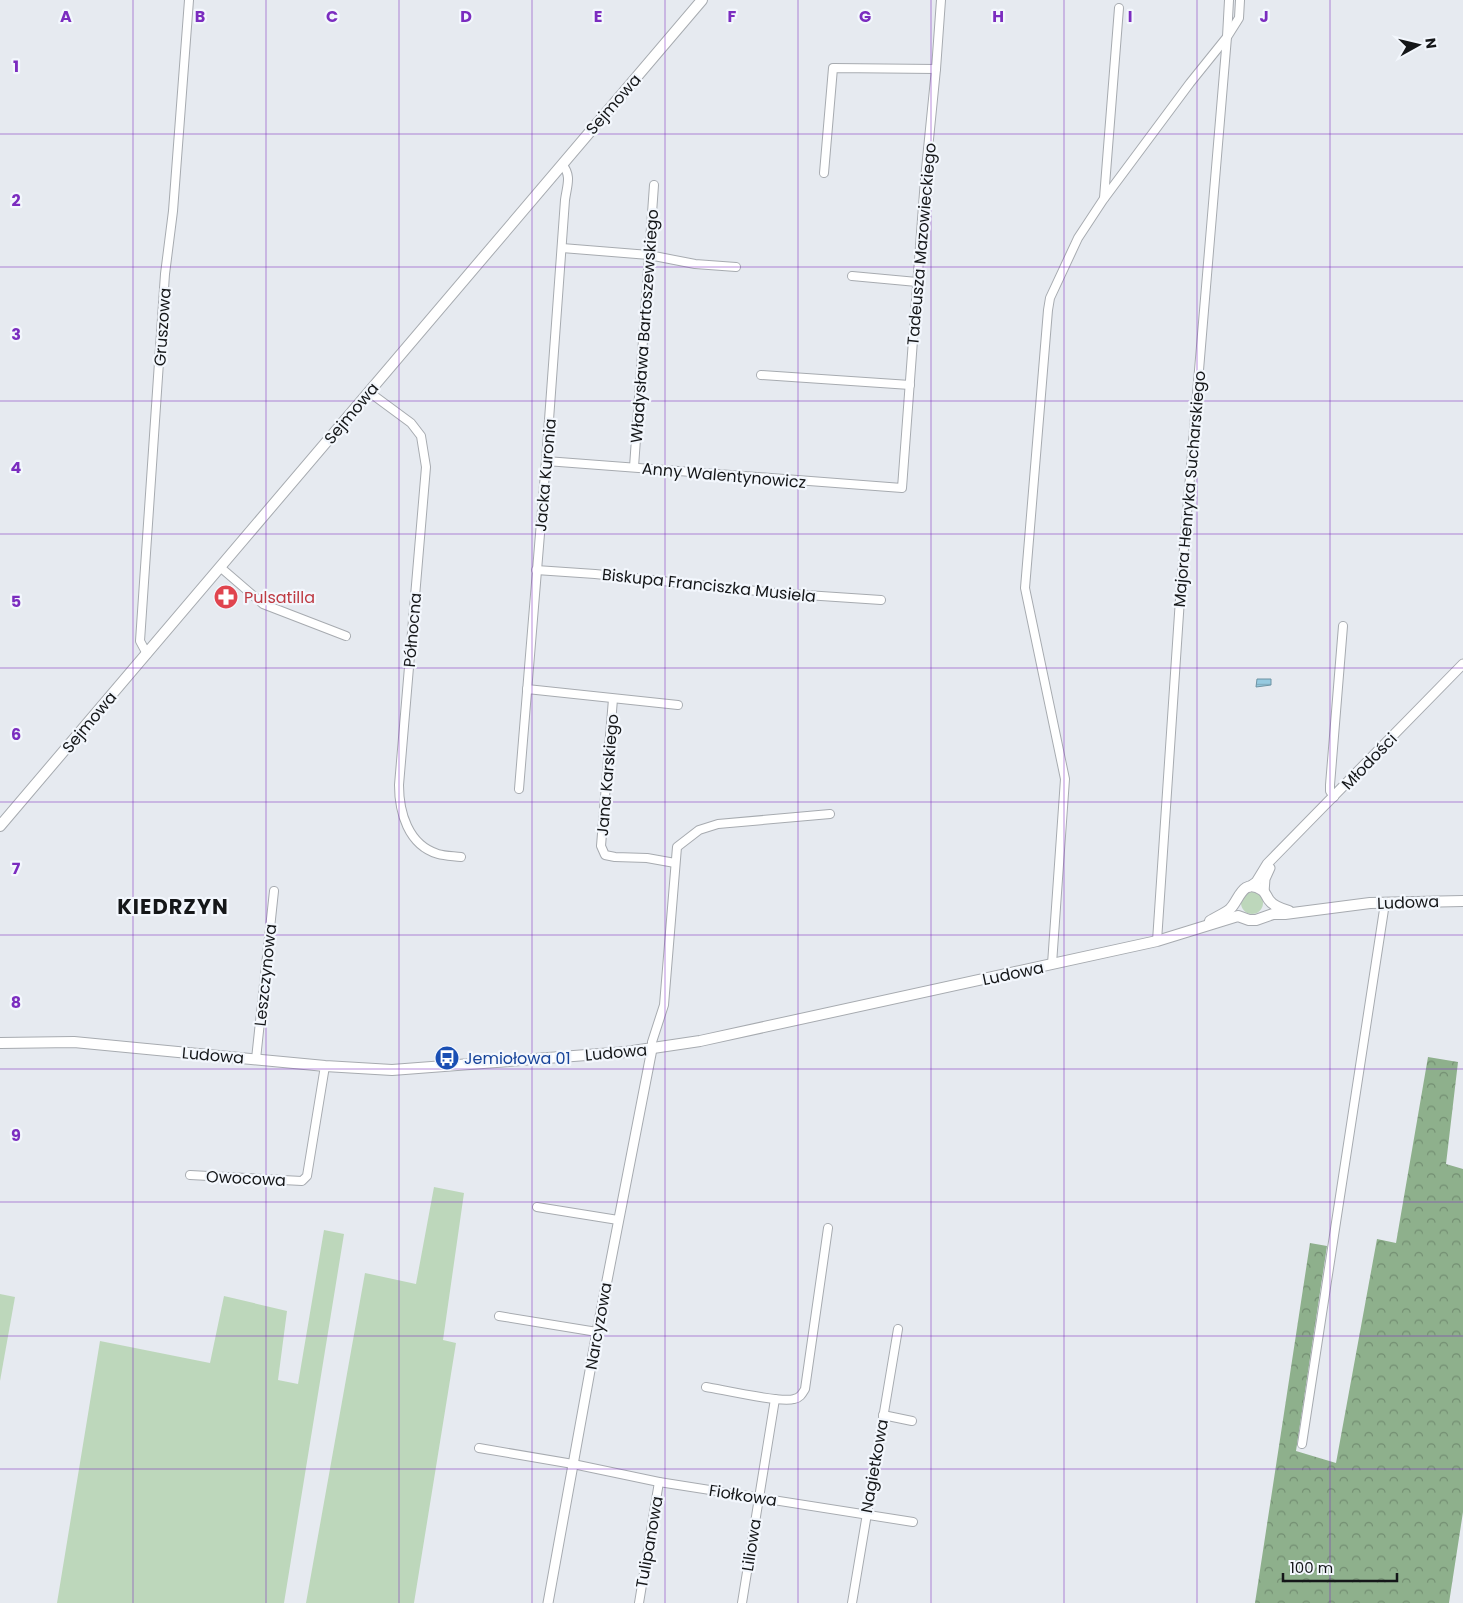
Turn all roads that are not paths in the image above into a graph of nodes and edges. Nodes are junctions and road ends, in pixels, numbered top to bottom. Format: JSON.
{"nodes":[{"id":1,"x":189,"y":0,"type":"edge"},
{"id":2,"x":702,"y":0,"type":"edge"},
{"id":3,"x":941,"y":0,"type":"edge"},
{"id":4,"x":1229,"y":0,"type":"edge"},
{"id":5,"x":1240,"y":0,"type":"edge"},
{"id":6,"x":1119,"y":8,"type":"dead end"},
{"id":7,"x":1227,"y":37,"type":"junction"},
{"id":8,"x":936,"y":69,"type":"junction"},
{"id":9,"x":562,"y":164,"type":"junction"},
{"id":10,"x":824,"y":173,"type":"dead end"},
{"id":11,"x":654,"y":185,"type":"dead end"},
{"id":12,"x":1103,"y":200,"type":"junction"},
{"id":13,"x":562,"y":248,"type":"junction"},
{"id":14,"x":649,"y":255,"type":"junction"},
{"id":15,"x":736,"y":267,"type":"dead end"},
{"id":16,"x":852,"y":276,"type":"dead end"},
{"id":17,"x":917,"y":282,"type":"junction"},
{"id":18,"x":761,"y":376,"type":"dead end"},
{"id":19,"x":910,"y":385,"type":"junction"},
{"id":20,"x":369,"y":392,"type":"junction"},
{"id":21,"x":546,"y":461,"type":"junction"},
{"id":22,"x":634,"y":468,"type":"junction"},
{"id":23,"x":902,"y":488,"type":"joint"},
{"id":24,"x":220,"y":567,"type":"junction"},
{"id":25,"x":536,"y":570,"type":"junction"},
{"id":26,"x":880,"y":600,"type":"dead end"},
{"id":27,"x":1343,"y":626,"type":"dead end"},
{"id":28,"x":346,"y":636,"type":"dead end"},
{"id":29,"x":147,"y":654,"type":"junction"},
{"id":30,"x":1463,"y":664,"type":"edge"},
{"id":31,"x":527,"y":689,"type":"junction"},
{"id":32,"x":613,"y":699,"type":"junction"},
{"id":33,"x":678,"y":705,"type":"dead end"},
{"id":34,"x":519,"y":789,"type":"dead end"},
{"id":35,"x":1334,"y":797,"type":"junction"},
{"id":36,"x":830,"y":814,"type":"dead end"},
{"id":37,"x":0,"y":826,"type":"edge"},
{"id":38,"x":461,"y":857,"type":"dead end"},
{"id":39,"x":1276,"y":857,"type":"junction"},
{"id":40,"x":675,"y":863,"type":"junction"},
{"id":41,"x":1249,"y":887,"type":"junction"},
{"id":42,"x":274,"y":891,"type":"dead end"},
{"id":43,"x":1266,"y":896,"type":"junction"},
{"id":44,"x":1236,"y":900,"type":"junction"},
{"id":45,"x":1463,"y":901,"type":"edge"},
{"id":46,"x":1385,"y":903,"type":"junction"},
{"id":47,"x":1294,"y":912,"type":"junction"},
{"id":48,"x":1263,"y":916,"type":"junction"},
{"id":49,"x":1242,"y":917,"type":"junction"},
{"id":50,"x":1192,"y":931,"type":"junction"},
{"id":51,"x":1157,"y":941,"type":"junction"},
{"id":52,"x":1052,"y":964,"type":"junction"},
{"id":53,"x":0,"y":1043,"type":"edge"},
{"id":54,"x":652,"y":1049,"type":"junction"},
{"id":55,"x":256,"y":1059,"type":"junction"},
{"id":56,"x":325,"y":1066,"type":"junction"},
{"id":57,"x":190,"y":1175,"type":"dead end"},
{"id":58,"x":537,"y":1207,"type":"dead end"},
{"id":59,"x":618,"y":1220,"type":"junction"},
{"id":60,"x":828,"y":1228,"type":"dead end"},
{"id":61,"x":499,"y":1316,"type":"dead end"},
{"id":62,"x":898,"y":1329,"type":"dead end"},
{"id":63,"x":597,"y":1332,"type":"junction"},
{"id":64,"x":706,"y":1387,"type":"dead end"},
{"id":65,"x":775,"y":1399,"type":"junction"},
{"id":66,"x":883,"y":1415,"type":"junction"},
{"id":67,"x":912,"y":1420,"type":"dead end"},
{"id":68,"x":1302,"y":1444,"type":"dead end"},
{"id":69,"x":479,"y":1448,"type":"dead end"},
{"id":70,"x":573,"y":1464,"type":"junction"},
{"id":71,"x":659,"y":1482,"type":"junction"},
{"id":72,"x":759,"y":1499,"type":"junction"},
{"id":73,"x":866,"y":1514,"type":"junction"},
{"id":74,"x":913,"y":1522,"type":"dead end"},
{"id":75,"x":548,"y":1603,"type":"edge"},
{"id":76,"x":639,"y":1603,"type":"edge"},
{"id":77,"x":742,"y":1603,"type":"edge"},
{"id":78,"x":852,"y":1603,"type":"edge"}],
"edges":[{"from":1,"to":29,"type":"street","name":"Gruszowa"},
{"from":2,"to":9,"type":"main road","name":"Sejmowa"},
{"from":3,"to":8,"type":"street","name":"Tadeusza Mazowieckiego"},
{"from":4,"to":7,"type":"street","name":"Majora Henryka Sucharskiego"},
{"from":5,"to":7,"type":"street","name":"Majora Henryka Sucharskiego"},
{"from":6,"to":12,"type":"street"},
{"from":7,"to":12,"type":"street"},
{"from":7,"to":51,"type":"street","name":"Majora Henryka Sucharskiego"},
{"from":8,"to":10,"type":"street"},
{"from":8,"to":17,"type":"street","name":"Tadeusza Mazowieckiego"},
{"from":9,"to":13,"type":"street","name":"Jacka Kuronia"},
{"from":9,"to":20,"type":"main road","name":"Sejmowa"},
{"from":11,"to":14,"type":"street","name":"Władysława Bartoszewskiego"},
{"from":12,"to":52,"type":"street"},
{"from":13,"to":14,"type":"street"},
{"from":13,"to":21,"type":"street","name":"Jacka Kuronia"},
{"from":14,"to":15,"type":"street"},
{"from":14,"to":22,"type":"street","name":"Władysława Bartoszewskiego"},
{"from":16,"to":17,"type":"street"},
{"from":17,"to":19,"type":"street","name":"Tadeusza Mazowieckiego"},
{"from":18,"to":19,"type":"street"},
{"from":19,"to":23,"type":"street","name":"Tadeusza Mazowieckiego"},
{"from":20,"to":24,"type":"main road","name":"Sejmowa"},
{"from":20,"to":38,"type":"street","name":"Północna"},
{"from":21,"to":22,"type":"street","name":"Anny Walentynowicz"},
{"from":21,"to":25,"type":"street","name":"Jacka Kuronia"},
{"from":22,"to":23,"type":"street","name":"Anny Walentynowicz"},
{"from":24,"to":28,"type":"street"},
{"from":24,"to":29,"type":"main road","name":"Sejmowa"},
{"from":25,"to":26,"type":"street","name":"Biskupa Franciszka Musiela"},
{"from":25,"to":31,"type":"street","name":"Jacka Kuronia"},
{"from":27,"to":35,"type":"street"},
{"from":29,"to":37,"type":"main road","name":"Sejmowa"},
{"from":30,"to":35,"type":"street","name":"Młodości"},
{"from":31,"to":32,"type":"street"},
{"from":31,"to":34,"type":"street","name":"Jacka Kuronia"},
{"from":32,"to":33,"type":"street"},
{"from":32,"to":40,"type":"street","name":"Jana Karskiego"},
{"from":35,"to":39,"type":"street","name":"Młodości"},
{"from":36,"to":40,"type":"street"},
{"from":39,"to":41,"type":"street","name":"Młodości"},
{"from":39,"to":43,"type":"street","name":"Młodości"},
{"from":40,"to":54,"type":"street"},
{"from":41,"to":43,"type":"main road","name":"Ludowa"},
{"from":41,"to":44,"type":"main road","name":"Ludowa"},
{"from":42,"to":55,"type":"street","name":"Leszczynowa"},
{"from":43,"to":47,"type":"main road","name":"Ludowa"},
{"from":43,"to":48,"type":"main road"},
{"from":44,"to":49,"type":"main road"},
{"from":44,"to":50,"type":"main road","name":"Ludowa"},
{"from":45,"to":46,"type":"main road","name":"Ludowa"},
{"from":46,"to":47,"type":"main road","name":"Ludowa"},
{"from":46,"to":68,"type":"street"},
{"from":47,"to":48,"type":"main road","name":"Ludowa"},
{"from":48,"to":49,"type":"main road","name":"Ludowa"},
{"from":49,"to":50,"type":"main road","name":"Ludowa"},
{"from":50,"to":51,"type":"main road","name":"Ludowa"},
{"from":51,"to":52,"type":"main road","name":"Ludowa"},
{"from":52,"to":54,"type":"main road","name":"Ludowa"},
{"from":53,"to":55,"type":"main road","name":"Ludowa"},
{"from":54,"to":56,"type":"main road","name":"Ludowa"},
{"from":54,"to":59,"type":"street","name":"Narcyzowa"},
{"from":55,"to":56,"type":"main road","name":"Ludowa"},
{"from":56,"to":57,"type":"street","name":"Owocowa"},
{"from":58,"to":59,"type":"street"},
{"from":59,"to":63,"type":"street","name":"Narcyzowa"},
{"from":60,"to":65,"type":"street"},
{"from":61,"to":63,"type":"street"},
{"from":62,"to":66,"type":"street","name":"Nagietkowa"},
{"from":63,"to":70,"type":"street","name":"Narcyzowa"},
{"from":64,"to":65,"type":"street"},
{"from":65,"to":72,"type":"street","name":"Liliowa"},
{"from":66,"to":67,"type":"street"},
{"from":66,"to":73,"type":"street","name":"Nagietkowa"},
{"from":69,"to":70,"type":"street","name":"Fiołkowa"},
{"from":70,"to":71,"type":"street","name":"Fiołkowa"},
{"from":70,"to":75,"type":"street","name":"Narcyzowa"},
{"from":71,"to":72,"type":"street","name":"Fiołkowa"},
{"from":71,"to":76,"type":"street","name":"Tulipanowa"},
{"from":72,"to":73,"type":"street","name":"Fiołkowa"},
{"from":72,"to":77,"type":"street","name":"Liliowa"},
{"from":73,"to":74,"type":"street","name":"Fiołkowa"},
{"from":73,"to":78,"type":"street","name":"Nagietkowa"}]}
